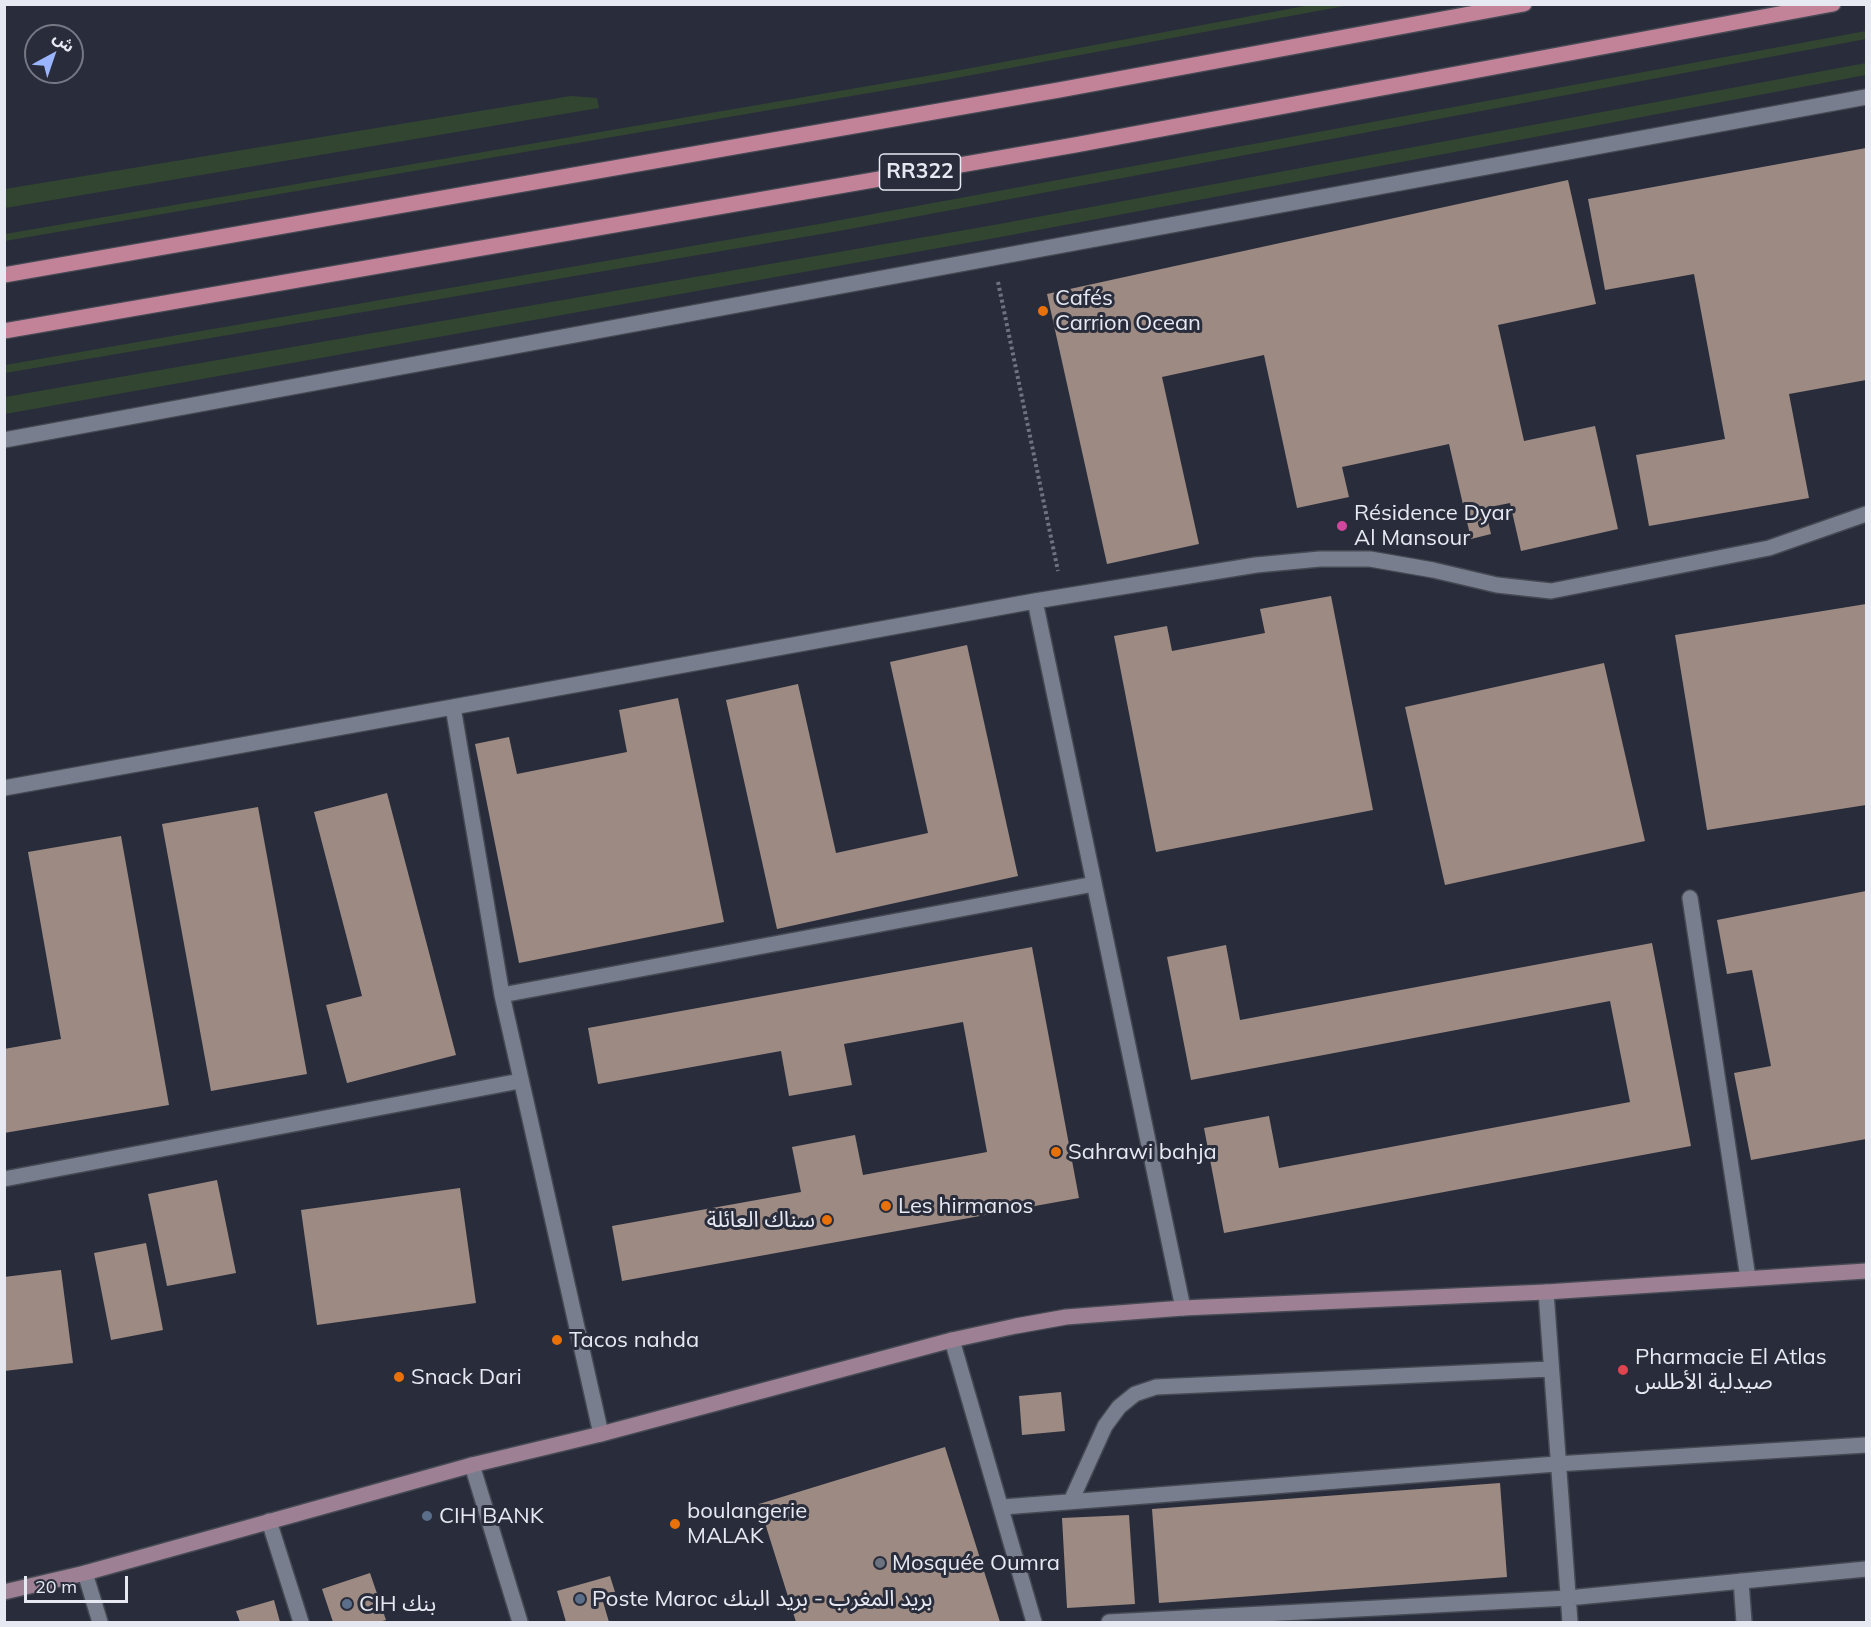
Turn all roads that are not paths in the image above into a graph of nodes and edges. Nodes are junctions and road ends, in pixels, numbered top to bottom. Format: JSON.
{"nodes":[{"id":1,"x":1524,"y":4,"type":"edge"},
{"id":2,"x":1833,"y":4,"type":"edge"},
{"id":3,"x":1866,"y":97,"type":"edge"},
{"id":4,"x":4,"y":275,"type":"edge"},
{"id":5,"x":4,"y":331,"type":"edge"},
{"id":6,"x":4,"y":440,"type":"edge"},
{"id":7,"x":1866,"y":514,"type":"edge"},
{"id":8,"x":1035,"y":601,"type":"junction"},
{"id":9,"x":453,"y":707,"type":"junction"},
{"id":10,"x":4,"y":788,"type":"edge"},
{"id":11,"x":1094,"y":884,"type":"junction"},
{"id":12,"x":1690,"y":898,"type":"dead end"},
{"id":13,"x":502,"y":994,"type":"junction"},
{"id":14,"x":520,"y":1081,"type":"junction"},
{"id":15,"x":4,"y":1179,"type":"edge"},
{"id":16,"x":1866,"y":1270,"type":"edge"},
{"id":17,"x":1748,"y":1278,"type":"junction"},
{"id":18,"x":1546,"y":1292,"type":"junction"},
{"id":19,"x":1183,"y":1308,"type":"junction"},
{"id":20,"x":952,"y":1340,"type":"junction"},
{"id":21,"x":1550,"y":1369,"type":"junction"},
{"id":22,"x":601,"y":1434,"type":"junction"},
{"id":23,"x":1866,"y":1445,"type":"edge"},
{"id":24,"x":1556,"y":1464,"type":"junction"},
{"id":25,"x":472,"y":1465,"type":"junction"},
{"id":26,"x":1071,"y":1501,"type":"junction"},
{"id":27,"x":1003,"y":1507,"type":"junction"},
{"id":28,"x":269,"y":1521,"type":"junction"},
{"id":29,"x":1866,"y":1569,"type":"edge"},
{"id":30,"x":85,"y":1573,"type":"junction"},
{"id":31,"x":1742,"y":1581,"type":"junction"},
{"id":32,"x":4,"y":1592,"type":"edge"},
{"id":33,"x":1568,"y":1598,"type":"junction"},
{"id":34,"x":1374,"y":1615,"type":"edge"},
{"id":35,"x":1115,"y":1622,"type":"edge"},
{"id":36,"x":100,"y":1623,"type":"edge"},
{"id":37,"x":301,"y":1623,"type":"edge"},
{"id":38,"x":520,"y":1623,"type":"edge"},
{"id":39,"x":1034,"y":1623,"type":"edge"},
{"id":40,"x":1570,"y":1623,"type":"edge"},
{"id":41,"x":1744,"y":1623,"type":"edge"}],
"edges":[{"from":1,"to":4,"type":"main road","number":"RR322"},
{"from":2,"to":5,"type":"main road","number":"RR322"},
{"from":3,"to":6,"type":"street"},
{"from":7,"to":8,"type":"street"},
{"from":8,"to":9,"type":"street"},
{"from":8,"to":11,"type":"street"},
{"from":9,"to":10,"type":"street"},
{"from":9,"to":13,"type":"street"},
{"from":11,"to":13,"type":"street"},
{"from":11,"to":19,"type":"street"},
{"from":12,"to":17,"type":"street"},
{"from":13,"to":14,"type":"street"},
{"from":14,"to":15,"type":"street"},
{"from":14,"to":22,"type":"street"},
{"from":16,"to":17,"type":"main road"},
{"from":17,"to":18,"type":"main road"},
{"from":18,"to":19,"type":"main road"},
{"from":18,"to":21,"type":"street"},
{"from":19,"to":20,"type":"main road"},
{"from":20,"to":22,"type":"main road"},
{"from":20,"to":27,"type":"street"},
{"from":21,"to":24,"type":"street"},
{"from":21,"to":26,"type":"street"},
{"from":22,"to":25,"type":"main road"},
{"from":23,"to":24,"type":"street"},
{"from":24,"to":26,"type":"street"},
{"from":24,"to":33,"type":"street"},
{"from":25,"to":28,"type":"main road"},
{"from":25,"to":38,"type":"street"},
{"from":26,"to":27,"type":"street"},
{"from":27,"to":39,"type":"street"},
{"from":28,"to":30,"type":"main road"},
{"from":28,"to":37,"type":"street"},
{"from":29,"to":31,"type":"street"},
{"from":30,"to":32,"type":"main road"},
{"from":30,"to":36,"type":"street"},
{"from":31,"to":33,"type":"street"},
{"from":31,"to":41,"type":"street"},
{"from":33,"to":34,"type":"street"},
{"from":33,"to":40,"type":"street"},
{"from":34,"to":35,"type":"street"}]}
